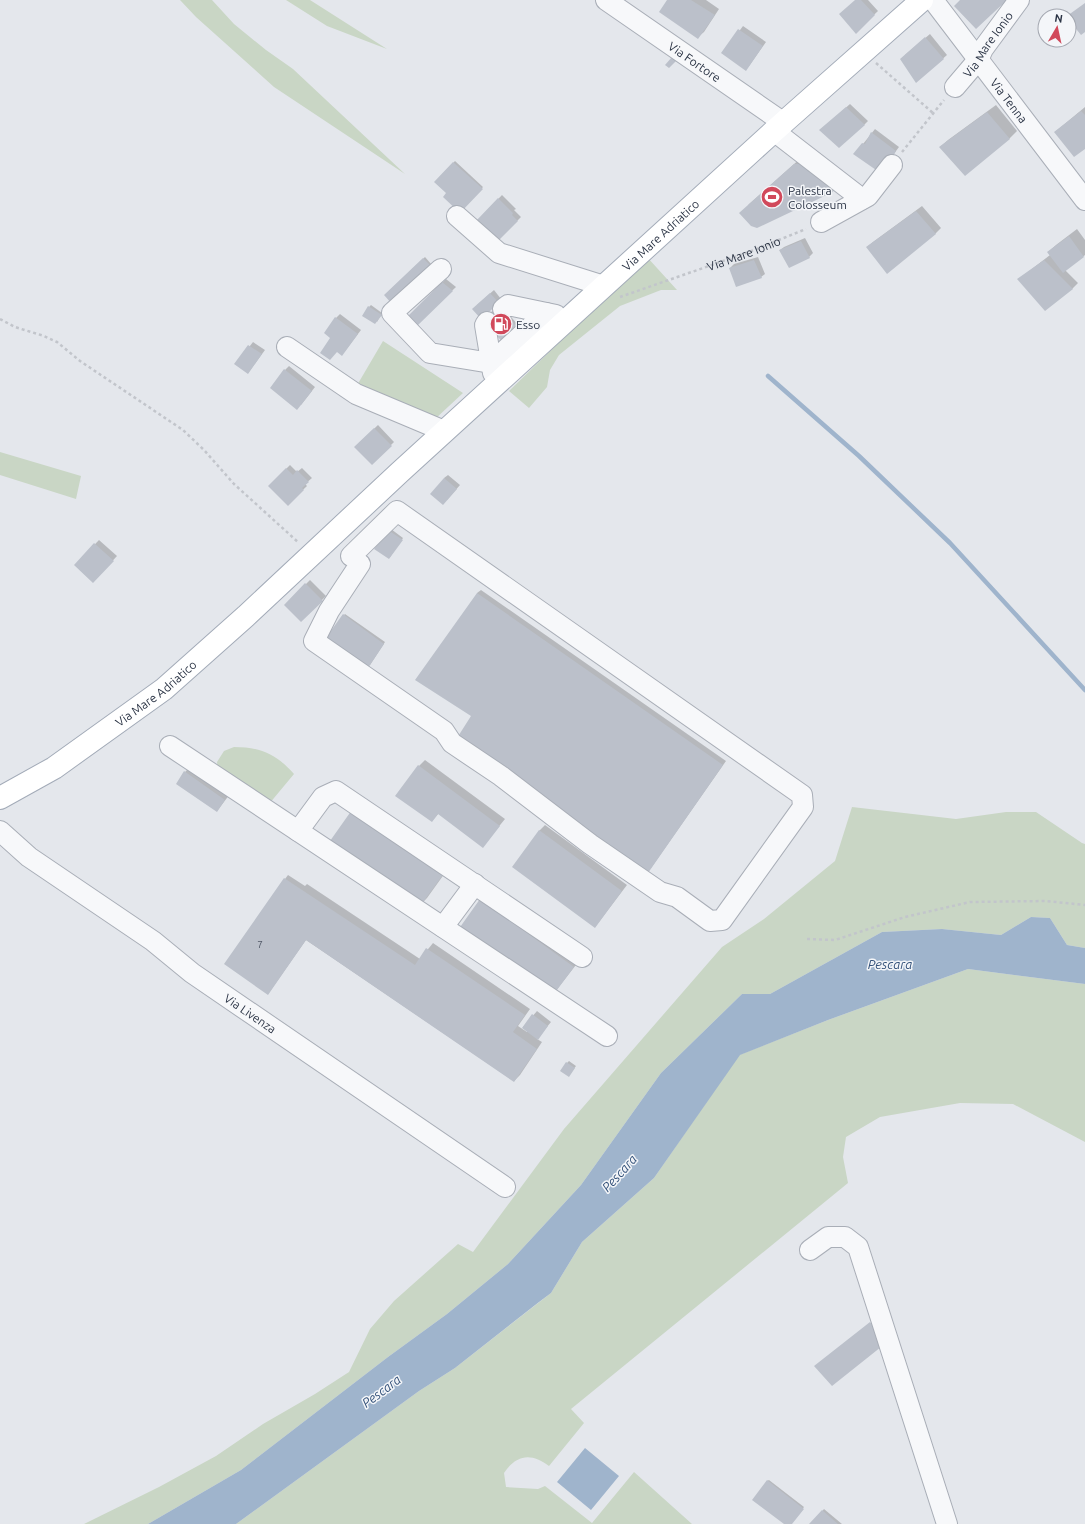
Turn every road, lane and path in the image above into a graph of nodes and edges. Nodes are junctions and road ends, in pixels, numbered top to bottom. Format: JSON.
{"nodes":[{"id":1,"x":606,"y":0,"type":"edge"},
{"id":2,"x":922,"y":0,"type":"edge"},
{"id":3,"x":933,"y":0,"type":"edge"},
{"id":4,"x":1019,"y":0,"type":"edge"},
{"id":5,"x":863,"y":52,"type":"junction"},
{"id":6,"x":978,"y":60,"type":"junction"},
{"id":7,"x":955,"y":87,"type":"joint"},
{"id":8,"x":933,"y":113,"type":"junction"},
{"id":9,"x":779,"y":127,"type":"junction"},
{"id":10,"x":892,"y":165,"type":"joint"},
{"id":11,"x":862,"y":199,"type":"junction"},
{"id":12,"x":1085,"y":200,"type":"edge"},
{"id":13,"x":457,"y":216,"type":"dead end"},
{"id":14,"x":821,"y":222,"type":"joint"},
{"id":15,"x":441,"y":269,"type":"dead end"},
{"id":16,"x":609,"y":293,"type":"junction"},
{"id":17,"x":513,"y":312,"type":"dead end"},
{"id":18,"x":546,"y":313,"type":"junction"},
{"id":19,"x":570,"y":318,"type":"junction"},
{"id":20,"x":0,"y":319,"type":"edge"},
{"id":21,"x":490,"y":332,"type":"dead end"},
{"id":22,"x":286,"y":347,"type":"dead end"},
{"id":23,"x":491,"y":363,"type":"junction"},
{"id":24,"x":495,"y":386,"type":"junction"},
{"id":25,"x":444,"y":431,"type":"junction"},
{"id":26,"x":382,"y":506,"type":"junction"},
{"id":27,"x":344,"y":549,"type":"junction"},
{"id":28,"x":311,"y":554,"type":"junction"},
{"id":29,"x":295,"y":569,"type":"junction"},
{"id":30,"x":170,"y":746,"type":"dead end"},
{"id":31,"x":0,"y":798,"type":"edge"},
{"id":32,"x":0,"y":831,"type":"edge"},
{"id":33,"x":298,"y":831,"type":"junction"},
{"id":34,"x":475,"y":884,"type":"junction"},
{"id":35,"x":1085,"y":905,"type":"edge"},
{"id":36,"x":443,"y":927,"type":"junction"},
{"id":37,"x":807,"y":939,"type":"dead end"},
{"id":38,"x":582,"y":957,"type":"dead end"},
{"id":39,"x":607,"y":1036,"type":"dead end"},
{"id":40,"x":505,"y":1187,"type":"dead end"},
{"id":41,"x":810,"y":1250,"type":"dead end"},
{"id":42,"x":947,"y":1524,"type":"edge"}],
"edges":[{"from":1,"to":9,"type":"street","name":"Via Fortore"},
{"from":2,"to":5,"type":"main road","name":"Via Mare Adriatico"},
{"from":3,"to":6,"type":"street","name":"Via Tenna"},
{"from":4,"to":6,"type":"street","name":"Via Mare Ionio"},
{"from":5,"to":8,"type":"path"},
{"from":5,"to":9,"type":"main road","name":"Via Mare Adriatico"},
{"from":6,"to":7,"type":"street","name":"Via Mare Ionio"},
{"from":6,"to":12,"type":"street","name":"Via Tenna"},
{"from":7,"to":8,"type":"path"},
{"from":8,"to":10,"type":"path"},
{"from":9,"to":11,"type":"street","name":"Via Fortore"},
{"from":9,"to":16,"type":"main road","name":"Via Mare Adriatico"},
{"from":10,"to":11,"type":"street"},
{"from":11,"to":14,"type":"street"},
{"from":13,"to":16,"type":"street"},
{"from":14,"to":16,"type":"path","name":"Via Mare Ionio"},
{"from":15,"to":23,"type":"street"},
{"from":16,"to":19,"type":"main road","name":"Via Mare Adriatico"},
{"from":17,"to":18,"type":"street"},
{"from":18,"to":19,"type":"street"},
{"from":18,"to":23,"type":"street"},
{"from":19,"to":24,"type":"main road","name":"Via Mare Adriatico"},
{"from":20,"to":28,"type":"path"},
{"from":21,"to":23,"type":"street"},
{"from":22,"to":25,"type":"street"},
{"from":23,"to":24,"type":"street"},
{"from":24,"to":25,"type":"main road","name":"Via Mare Adriatico"},
{"from":25,"to":26,"type":"main road","name":"Via Mare Adriatico"},
{"from":26,"to":27,"type":"main road","name":"Via Mare Adriatico"},
{"from":26,"to":27,"type":"street"},
{"from":27,"to":28,"type":"main road","name":"Via Mare Adriatico"},
{"from":27,"to":29,"type":"main road","name":"Via Mare Adriatico"},
{"from":28,"to":29,"type":"main road","name":"Via Mare Adriatico"},
{"from":29,"to":31,"type":"main road","name":"Via Mare Adriatico"},
{"from":30,"to":33,"type":"street"},
{"from":32,"to":40,"type":"street","name":"Via Livenza"},
{"from":33,"to":34,"type":"street"},
{"from":33,"to":36,"type":"street"},
{"from":34,"to":36,"type":"street"},
{"from":34,"to":38,"type":"street"},
{"from":35,"to":37,"type":"path"},
{"from":36,"to":39,"type":"street"},
{"from":41,"to":42,"type":"street"}]}
